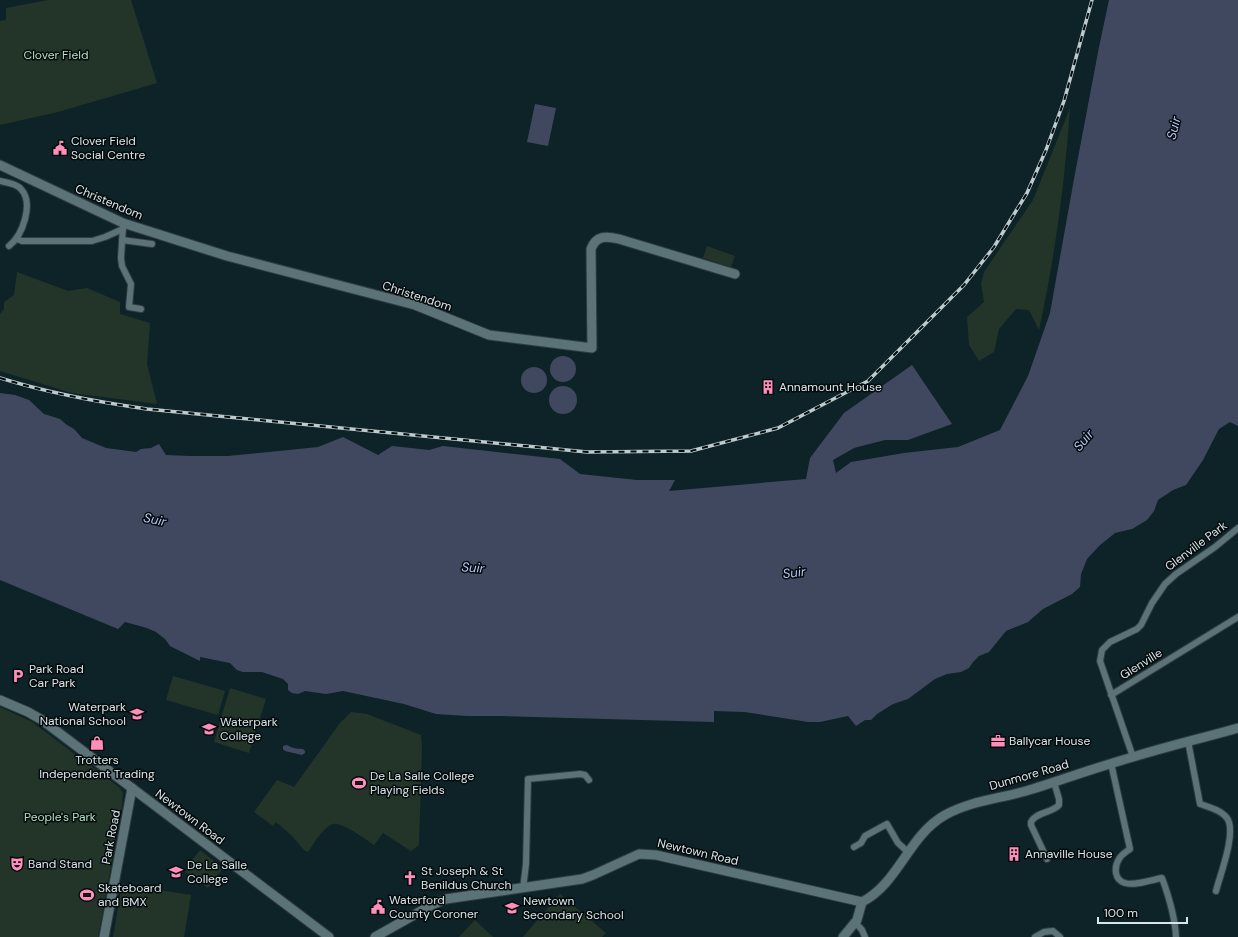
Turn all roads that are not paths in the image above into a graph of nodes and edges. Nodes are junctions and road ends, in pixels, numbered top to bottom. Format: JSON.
{"nodes":[{"id":1,"x":0,"y":165,"type":"edge"},
{"id":2,"x":0,"y":181,"type":"edge"},
{"id":3,"x":123,"y":226,"type":"junction"},
{"id":4,"x":17,"y":239,"type":"junction"},
{"id":5,"x":122,"y":240,"type":"junction"},
{"id":6,"x":152,"y":244,"type":"dead end"},
{"id":7,"x":10,"y":246,"type":"dead end"},
{"id":8,"x":735,"y":274,"type":"dead end"},
{"id":9,"x":141,"y":309,"type":"dead end"},
{"id":10,"x":1238,"y":528,"type":"edge"},
{"id":11,"x":1238,"y":617,"type":"edge"},
{"id":12,"x":1111,"y":695,"type":"junction"},
{"id":13,"x":0,"y":700,"type":"edge"},
{"id":14,"x":1238,"y":728,"type":"edge"},
{"id":15,"x":1188,"y":741,"type":"junction"},
{"id":16,"x":1133,"y":757,"type":"junction"},
{"id":17,"x":1111,"y":763,"type":"junction"},
{"id":18,"x":589,"y":780,"type":"dead end"},
{"id":19,"x":1054,"y":782,"type":"junction"},
{"id":20,"x":132,"y":788,"type":"junction"},
{"id":21,"x":854,"y":847,"type":"dead end"},
{"id":22,"x":908,"y":852,"type":"junction"},
{"id":23,"x":1047,"y":859,"type":"dead end"},
{"id":24,"x":523,"y":889,"type":"junction"},
{"id":25,"x":1216,"y":892,"type":"dead end"},
{"id":26,"x":862,"y":902,"type":"junction"},
{"id":27,"x":855,"y":922,"type":"junction"},
{"id":28,"x":104,"y":937,"type":"edge"},
{"id":29,"x":329,"y":937,"type":"edge"},
{"id":30,"x":375,"y":937,"type":"edge"},
{"id":31,"x":843,"y":937,"type":"edge"},
{"id":32,"x":865,"y":937,"type":"edge"},
{"id":33,"x":1035,"y":937,"type":"edge"},
{"id":34,"x":1060,"y":937,"type":"edge"},
{"id":35,"x":1176,"y":937,"type":"edge"}],
"edges":[{"from":1,"to":3,"type":"main road","name":"Christendom"},
{"from":2,"to":4,"type":"street"},
{"from":3,"to":4,"type":"street"},
{"from":3,"to":5,"type":"street"},
{"from":3,"to":8,"type":"main road","name":"Christendom"},
{"from":4,"to":7,"type":"street"},
{"from":5,"to":6,"type":"street"},
{"from":5,"to":9,"type":"street"},
{"from":10,"to":12,"type":"street","name":"Glenville Park"},
{"from":11,"to":12,"type":"street","name":"Glenville"},
{"from":12,"to":16,"type":"street"},
{"from":13,"to":20,"type":"main road"},
{"from":14,"to":15,"type":"main road","name":"Dunmore Road"},
{"from":15,"to":16,"type":"main road","name":"Dunmore Road"},
{"from":15,"to":25,"type":"street"},
{"from":16,"to":17,"type":"main road","name":"Dunmore Road"},
{"from":17,"to":19,"type":"main road","name":"Dunmore Road"},
{"from":17,"to":35,"type":"street"},
{"from":18,"to":24,"type":"street"},
{"from":19,"to":22,"type":"main road","name":"Dunmore Road"},
{"from":19,"to":23,"type":"street"},
{"from":20,"to":28,"type":"main road","name":"Park Road"},
{"from":20,"to":29,"type":"main road","name":"Newtown Road"},
{"from":21,"to":22,"type":"street"},
{"from":22,"to":26,"type":"main road","name":"Dunmore Road"},
{"from":24,"to":26,"type":"main road","name":"Newtown Road"},
{"from":24,"to":30,"type":"main road","name":"Newtown Road"},
{"from":26,"to":27,"type":"main road"},
{"from":27,"to":31,"type":"main road"},
{"from":27,"to":32,"type":"street"},
{"from":33,"to":34,"type":"street"}]}
